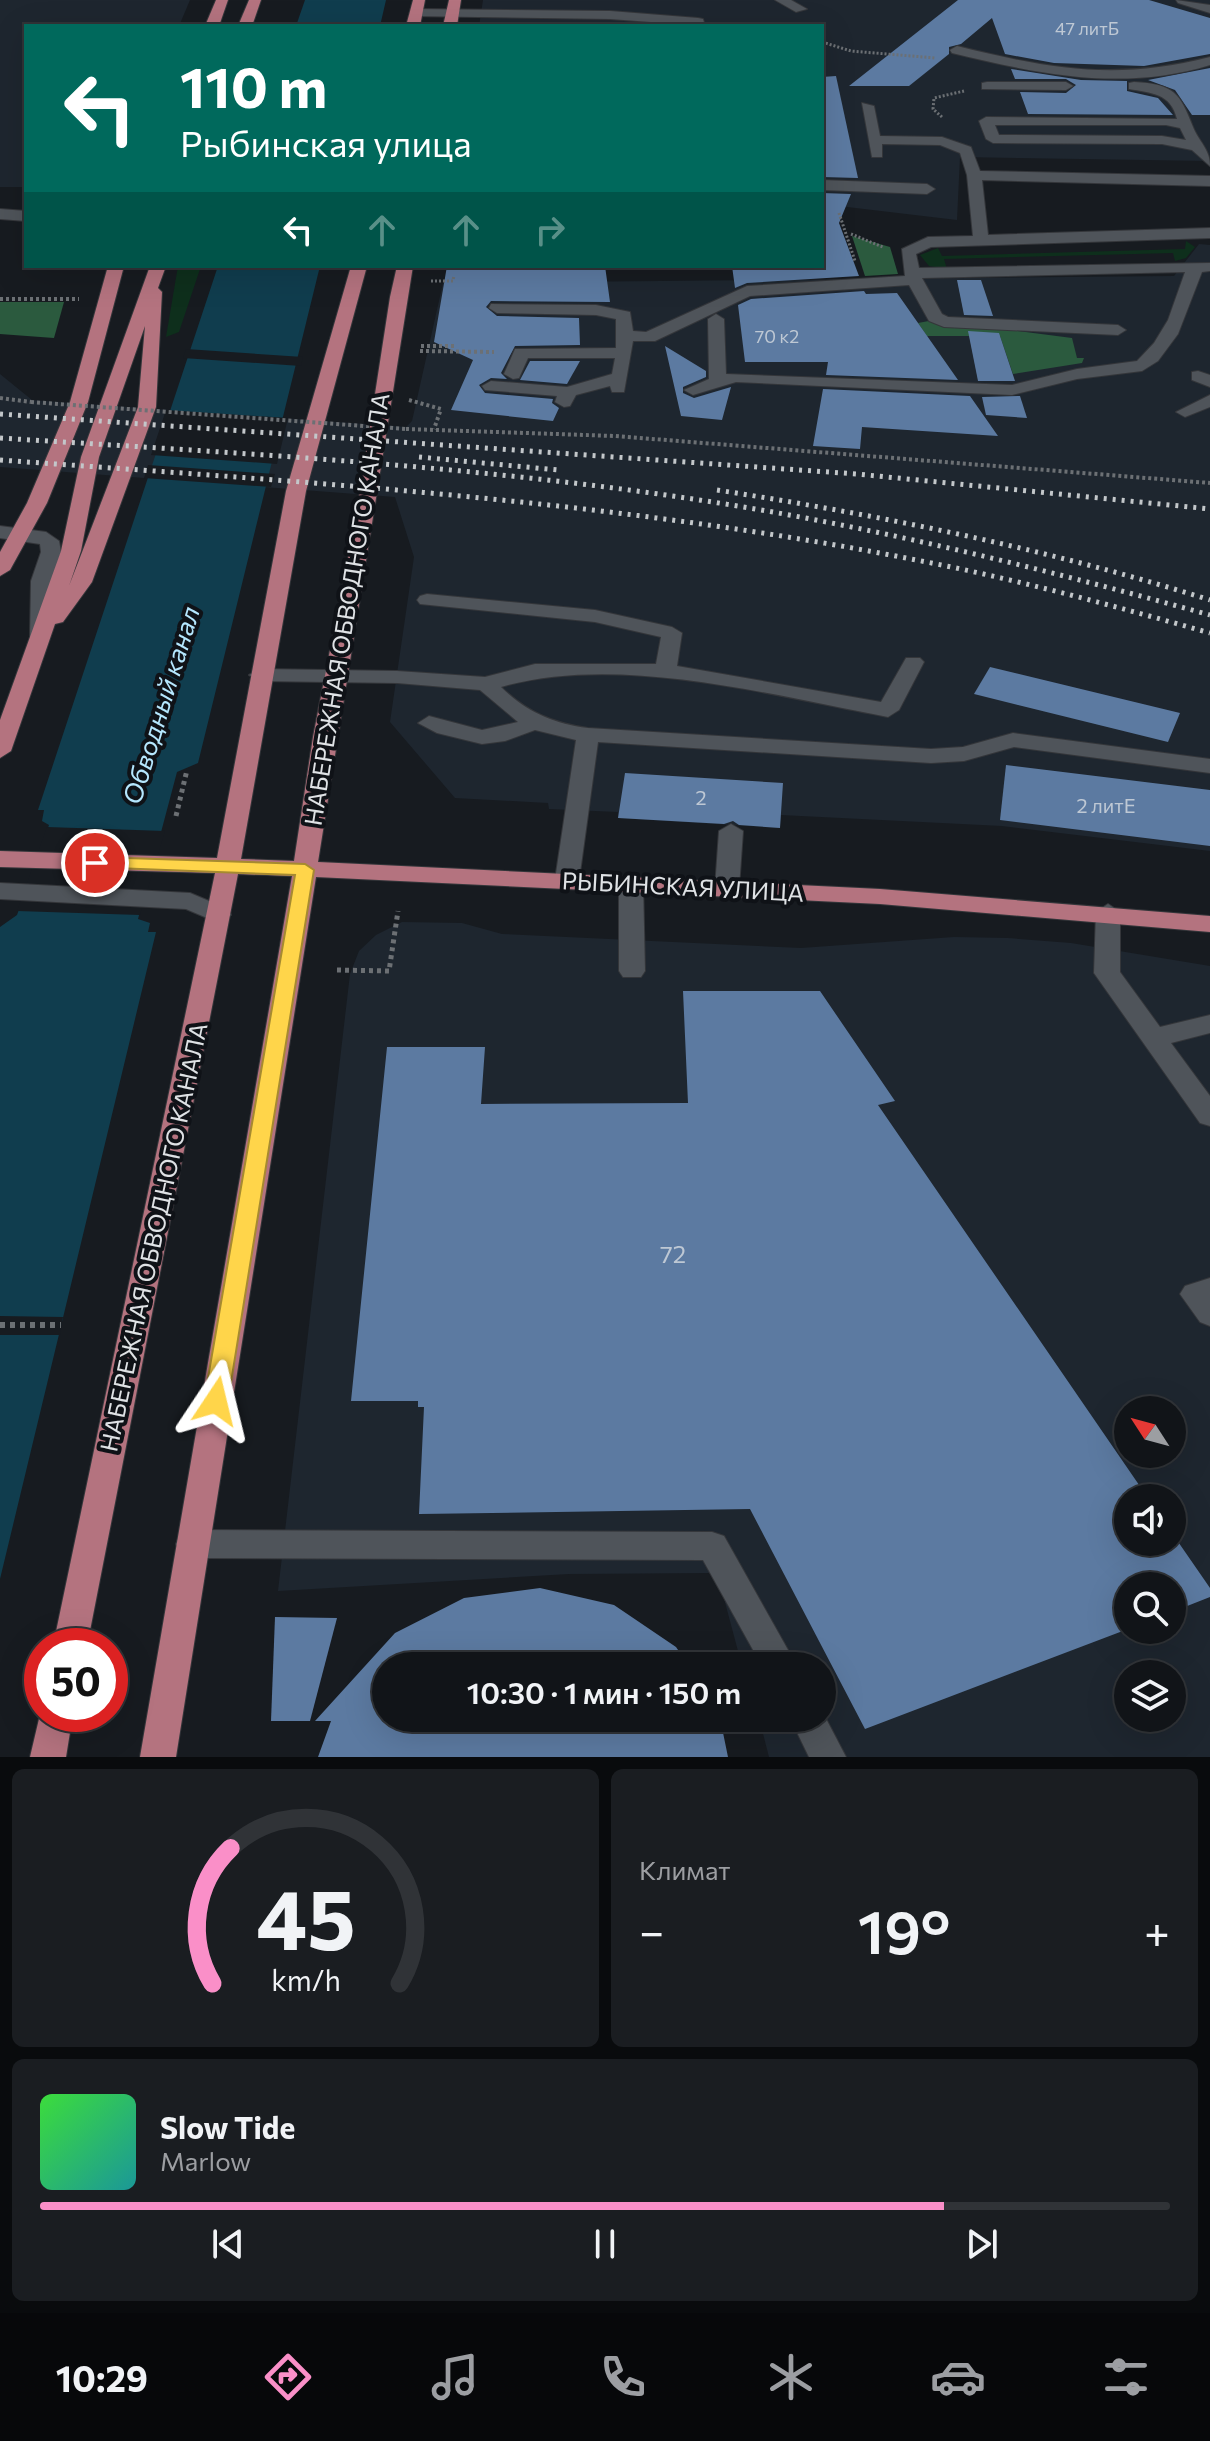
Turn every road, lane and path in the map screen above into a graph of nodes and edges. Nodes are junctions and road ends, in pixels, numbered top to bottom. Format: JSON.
{"nodes":[{"id":1,"x":222,"y":0,"type":"edge"},
{"id":2,"x":255,"y":0,"type":"edge"},
{"id":3,"x":555,"y":0,"type":"edge"},
{"id":4,"x":600,"y":0,"type":"edge"},
{"id":5,"x":781,"y":0,"type":"edge"},
{"id":6,"x":1182,"y":0,"type":"edge"},
{"id":7,"x":614,"y":1,"type":"edge"},
{"id":8,"x":583,"y":5,"type":"edge"},
{"id":9,"x":801,"y":9,"type":"dead end"},
{"id":10,"x":1210,"y":9,"type":"edge"},
{"id":11,"x":416,"y":13,"type":"edge"},
{"id":12,"x":453,"y":13,"type":"edge"},
{"id":13,"x":634,"y":16,"type":"edge"},
{"id":14,"x":560,"y":20,"type":"edge"},
{"id":15,"x":213,"y":24,"type":"edge"},
{"id":16,"x":246,"y":24,"type":"edge"},
{"id":17,"x":698,"y":24,"type":"edge"},
{"id":18,"x":824,"y":42,"type":"edge"},
{"id":19,"x":957,"y":50,"type":"dead end"},
{"id":20,"x":992,"y":59,"type":"junction"},
{"id":21,"x":1210,"y":61,"type":"edge"},
{"id":22,"x":987,"y":86,"type":"dead end"},
{"id":23,"x":867,"y":106,"type":"dead end"},
{"id":24,"x":1185,"y":125,"type":"junction"},
{"id":25,"x":1197,"y":147,"type":"junction"},
{"id":26,"x":1210,"y":162,"type":"edge"},
{"id":27,"x":974,"y":175,"type":"junction"},
{"id":28,"x":1210,"y":181,"type":"edge"},
{"id":29,"x":824,"y":185,"type":"edge"},
{"id":30,"x":927,"y":189,"type":"dead end"},
{"id":31,"x":0,"y":202,"type":"edge"},
{"id":32,"x":24,"y":204,"type":"edge"},
{"id":33,"x":839,"y":213,"type":"dead end"},
{"id":34,"x":0,"y":214,"type":"edge"},
{"id":35,"x":24,"y":216,"type":"edge"},
{"id":36,"x":1210,"y":233,"type":"edge"},
{"id":37,"x":981,"y":241,"type":"junction"},
{"id":38,"x":1205,"y":264,"type":"edge"},
{"id":39,"x":115,"y":268,"type":"edge"},
{"id":40,"x":358,"y":268,"type":"edge"},
{"id":41,"x":405,"y":268,"type":"edge"},
{"id":42,"x":156,"y":273,"type":"edge"},
{"id":43,"x":454,"y":275,"type":"dead end"},
{"id":44,"x":914,"y":277,"type":"junction"},
{"id":45,"x":431,"y":281,"type":"dead end"},
{"id":46,"x":862,"y":285,"type":"junction"},
{"id":47,"x":0,"y":299,"type":"edge"},
{"id":48,"x":79,"y":299,"type":"dead end"},
{"id":49,"x":497,"y":308,"type":"dead end"},
{"id":50,"x":716,"y":319,"type":"dead end"},
{"id":51,"x":1118,"y":330,"type":"dead end"},
{"id":52,"x":625,"y":344,"type":"junction"},
{"id":53,"x":455,"y":346,"type":"dead end"},
{"id":54,"x":461,"y":351,"type":"dead end"},
{"id":55,"x":513,"y":374,"type":"dead end"},
{"id":56,"x":718,"y":382,"type":"junction"},
{"id":57,"x":491,"y":386,"type":"dead end"},
{"id":58,"x":693,"y":390,"type":"dead end"},
{"id":59,"x":0,"y":398,"type":"edge"},
{"id":60,"x":1210,"y":400,"type":"edge"},
{"id":61,"x":418,"y":401,"type":"dead end"},
{"id":62,"x":1185,"y":412,"type":"dead end"},
{"id":63,"x":434,"y":429,"type":"junction"},
{"id":64,"x":1210,"y":483,"type":"edge"},
{"id":65,"x":10,"y":533,"type":"edge"},
{"id":66,"x":0,"y":570,"type":"edge"},
{"id":67,"x":427,"y":600,"type":"dead end"},
{"id":68,"x":40,"y":639,"type":"junction"},
{"id":69,"x":913,"y":662,"type":"dead end"},
{"id":70,"x":666,"y":670,"type":"junction"},
{"id":71,"x":260,"y":675,"type":"junction"},
{"id":72,"x":334,"y":676,"type":"junction"},
{"id":73,"x":486,"y":684,"type":"junction"},
{"id":74,"x":429,"y":723,"type":"dead end"},
{"id":75,"x":534,"y":723,"type":"junction"},
{"id":76,"x":588,"y":735,"type":"junction"},
{"id":77,"x":0,"y":751,"type":"edge"},
{"id":78,"x":1210,"y":766,"type":"edge"},
{"id":79,"x":187,"y":770,"type":"dead end"},
{"id":80,"x":176,"y":816,"type":"dead end"},
{"id":81,"x":731,"y":831,"type":"dead end"},
{"id":82,"x":0,"y":859,"type":"edge"},
{"id":83,"x":228,"y":868,"type":"junction"},
{"id":84,"x":305,"y":870,"type":"junction"},
{"id":85,"x":567,"y":880,"type":"junction"},
{"id":86,"x":631,"y":883,"type":"junction"},
{"id":87,"x":727,"y":888,"type":"junction"},
{"id":88,"x":12,"y":891,"type":"edge"},
{"id":89,"x":398,"y":911,"type":"dead end"},
{"id":90,"x":1108,"y":912,"type":"junction"},
{"id":91,"x":219,"y":915,"type":"junction"},
{"id":92,"x":1210,"y":924,"type":"edge"},
{"id":93,"x":337,"y":970,"type":"dead end"},
{"id":94,"x":632,"y":971,"type":"dead end"},
{"id":95,"x":1210,"y":1024,"type":"edge"},
{"id":96,"x":1153,"y":1038,"type":"junction"},
{"id":97,"x":1210,"y":1116,"type":"edge"},
{"id":98,"x":1210,"y":1289,"type":"edge"},
{"id":99,"x":1210,"y":1314,"type":"edge"},
{"id":100,"x":0,"y":1325,"type":"edge"},
{"id":101,"x":61,"y":1325,"type":"dead end"},
{"id":102,"x":192,"y":1544,"type":"junction"},
{"id":103,"x":74,"y":1628,"type":"edge"},
{"id":104,"x":772,"y":1652,"type":"edge"},
{"id":105,"x":53,"y":1732,"type":"edge"},
{"id":106,"x":815,"y":1732,"type":"edge"},
{"id":107,"x":48,"y":1757,"type":"edge"},
{"id":108,"x":158,"y":1757,"type":"edge"},
{"id":109,"x":828,"y":1757,"type":"edge"}],
"edges":[{"from":1,"to":15,"type":"main road"},
{"from":2,"to":16,"type":"main road"},
{"from":3,"to":8,"type":"street"},
{"from":4,"to":7,"type":"street"},
{"from":5,"to":9,"type":"street"},
{"from":6,"to":10,"type":"street"},
{"from":8,"to":13,"type":"street"},
{"from":8,"to":14,"type":"street"},
{"from":11,"to":12,"type":"street"},
{"from":12,"to":14,"type":"street"},
{"from":13,"to":17,"type":"street"},
{"from":18,"to":20,"type":"path"},
{"from":19,"to":20,"type":"street"},
{"from":20,"to":21,"type":"street"},
{"from":22,"to":24,"type":"street"},
{"from":23,"to":27,"type":"street"},
{"from":24,"to":25,"type":"street"},
{"from":24,"to":25,"type":"street"},
{"from":25,"to":26,"type":"street"},
{"from":27,"to":28,"type":"street"},
{"from":27,"to":37,"type":"street"},
{"from":29,"to":30,"type":"street"},
{"from":31,"to":32,"type":"street"},
{"from":33,"to":46,"type":"path"},
{"from":34,"to":35,"type":"street"},
{"from":36,"to":37,"type":"street"},
{"from":37,"to":44,"type":"street"},
{"from":38,"to":44,"type":"street"},
{"from":38,"to":56,"type":"street"},
{"from":39,"to":65,"type":"main road"},
{"from":40,"to":71,"type":"main road","name":"НАБЕРЕЖНАЯ ОБВОДНОГО КАНАЛА"},
{"from":41,"to":72,"type":"main road","name":"НАБЕРЕЖНАЯ ОБВОДНОГО КАНАЛА"},
{"from":42,"to":68,"type":"main road"},
{"from":42,"to":68,"type":"main road"},
{"from":43,"to":45,"type":"path"},
{"from":44,"to":46,"type":"street"},
{"from":44,"to":51,"type":"street"},
{"from":46,"to":52,"type":"street"},
{"from":47,"to":48,"type":"path"},
{"from":49,"to":52,"type":"street"},
{"from":50,"to":56,"type":"street"},
{"from":52,"to":55,"type":"street"},
{"from":52,"to":57,"type":"street"},
{"from":53,"to":54,"type":"path"},
{"from":56,"to":58,"type":"street"},
{"from":59,"to":63,"type":"path","bridge":true},
{"from":60,"to":62,"type":"street"},
{"from":61,"to":63,"type":"path"},
{"from":63,"to":64,"type":"path"},
{"from":65,"to":66,"type":"main road"},
{"from":65,"to":68,"type":"street"},
{"from":67,"to":70,"type":"street"},
{"from":68,"to":77,"type":"main road"},
{"from":69,"to":70,"type":"street"},
{"from":70,"to":73,"type":"street"},
{"from":71,"to":72,"type":"street"},
{"from":71,"to":83,"type":"main road","name":"НАБЕРЕЖНАЯ ОБВОДНОГО КАНАЛА"},
{"from":72,"to":73,"type":"street"},
{"from":72,"to":84,"type":"main road","name":"НАБЕРЕЖНАЯ ОБВОДНОГО КАНАЛА"},
{"from":73,"to":75,"type":"street"},
{"from":74,"to":75,"type":"street"},
{"from":75,"to":76,"type":"street"},
{"from":76,"to":78,"type":"street"},
{"from":76,"to":85,"type":"street"},
{"from":79,"to":80,"type":"path"},
{"from":81,"to":87,"type":"street"},
{"from":82,"to":83,"type":"main road","name":"РЫБИНСКАЯ УЛИЦА"},
{"from":83,"to":84,"type":"main road","name":"РЫБИНСКАЯ УЛИЦА"},
{"from":83,"to":91,"type":"main road","name":"НАБЕРЕЖНАЯ ОБВОДНОГО КАНАЛА"},
{"from":84,"to":85,"type":"main road","name":"РЫБИНСКАЯ УЛИЦА"},
{"from":84,"to":102,"type":"main road","name":"НАБЕРЕЖНАЯ ОБВОДНОГО КАНАЛА"},
{"from":85,"to":86,"type":"main road","name":"РЫБИНСКАЯ УЛИЦА"},
{"from":86,"to":87,"type":"main road","name":"РЫБИНСКАЯ УЛИЦА"},
{"from":86,"to":94,"type":"street"},
{"from":87,"to":90,"type":"main road","name":"РЫБИНСКАЯ УЛИЦА"},
{"from":88,"to":91,"type":"street"},
{"from":89,"to":93,"type":"path"},
{"from":90,"to":92,"type":"main road","name":"РЫБИНСКАЯ УЛИЦА"},
{"from":90,"to":96,"type":"street"},
{"from":91,"to":103,"type":"main road","name":"НАБЕРЕЖНАЯ ОБВОДНОГО КАНАЛА"},
{"from":95,"to":96,"type":"street"},
{"from":96,"to":97,"type":"street"},
{"from":98,"to":99,"type":"street"},
{"from":100,"to":101,"type":"path"},
{"from":102,"to":104,"type":"street"},
{"from":102,"to":108,"type":"main road","name":"НАБЕРЕЖНАЯ ОБВОДНОГО КАНАЛА"},
{"from":105,"to":107,"type":"main road"},
{"from":106,"to":109,"type":"street"}]}
